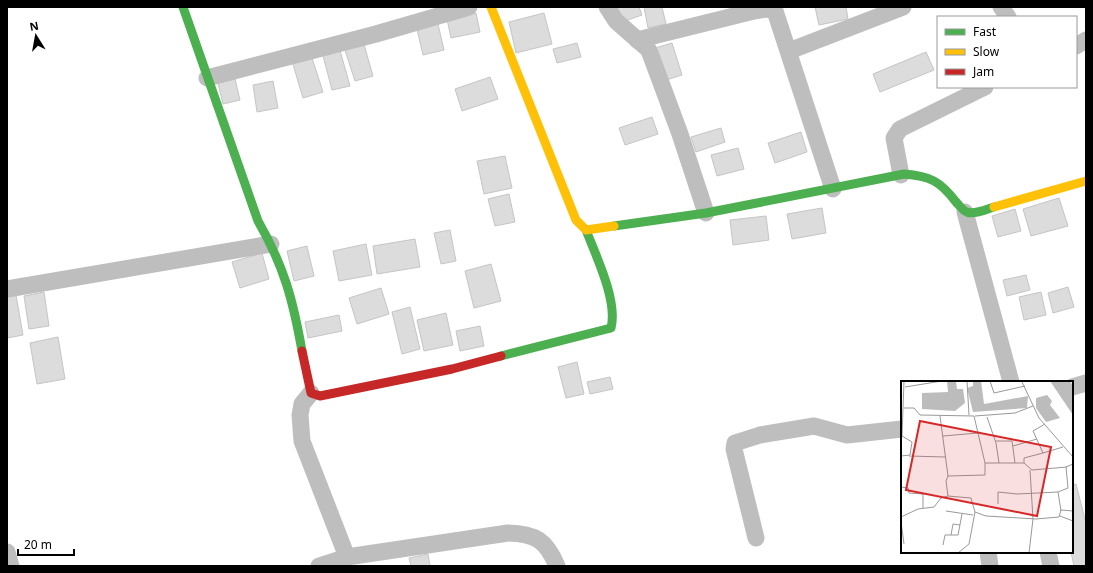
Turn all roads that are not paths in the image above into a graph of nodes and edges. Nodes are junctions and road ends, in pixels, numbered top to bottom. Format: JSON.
{"nodes":[{"id":1,"x":183,"y":7,"type":"edge"},
{"id":2,"x":469,"y":7,"type":"edge"},
{"id":3,"x":491,"y":7,"type":"edge"},
{"id":4,"x":607,"y":7,"type":"edge"},
{"id":5,"x":903,"y":7,"type":"edge"},
{"id":6,"x":1001,"y":7,"type":"edge"},
{"id":7,"x":1007,"y":16,"type":"edge"},
{"id":8,"x":637,"y":40,"type":"junction"},
{"id":9,"x":1086,"y":40,"type":"edge"},
{"id":10,"x":1077,"y":45,"type":"edge"},
{"id":11,"x":789,"y":51,"type":"junction"},
{"id":12,"x":207,"y":78,"type":"junction"},
{"id":13,"x":983,"y":88,"type":"edge"},
{"id":14,"x":901,"y":175,"type":"junction"},
{"id":15,"x":1086,"y":181,"type":"edge"},
{"id":16,"x":833,"y":189,"type":"junction"},
{"id":17,"x":965,"y":212,"type":"junction"},
{"id":18,"x":706,"y":213,"type":"junction"},
{"id":19,"x":586,"y":230,"type":"junction"},
{"id":20,"x":271,"y":244,"type":"junction"},
{"id":21,"x":7,"y":289,"type":"edge"},
{"id":22,"x":1011,"y":381,"type":"edge"},
{"id":23,"x":1086,"y":383,"type":"edge"},
{"id":24,"x":1073,"y":387,"type":"edge"},
{"id":25,"x":311,"y":393,"type":"junction"},
{"id":26,"x":901,"y":429,"type":"edge"},
{"id":27,"x":756,"y":538,"type":"dead end"},
{"id":28,"x":7,"y":552,"type":"edge"},
{"id":29,"x":988,"y":553,"type":"edge"},
{"id":30,"x":1048,"y":553,"type":"edge"},
{"id":31,"x":347,"y":556,"type":"junction"},
{"id":32,"x":11,"y":566,"type":"edge"},
{"id":33,"x":319,"y":566,"type":"edge"},
{"id":34,"x":557,"y":566,"type":"edge"},
{"id":35,"x":990,"y":566,"type":"edge"},
{"id":36,"x":1051,"y":566,"type":"edge"}],
"edges":[{"from":1,"to":12,"type":"street"},
{"from":2,"to":12,"type":"street"},
{"from":3,"to":19,"type":"street"},
{"from":4,"to":8,"type":"street"},
{"from":5,"to":11,"type":"street"},
{"from":6,"to":7,"type":"street"},
{"from":8,"to":11,"type":"street"},
{"from":8,"to":18,"type":"street"},
{"from":9,"to":10,"type":"street"},
{"from":11,"to":16,"type":"street"},
{"from":12,"to":20,"type":"street"},
{"from":13,"to":14,"type":"street"},
{"from":14,"to":16,"type":"street"},
{"from":14,"to":17,"type":"street"},
{"from":15,"to":17,"type":"street"},
{"from":16,"to":18,"type":"street"},
{"from":17,"to":22,"type":"street"},
{"from":18,"to":19,"type":"street"},
{"from":19,"to":25,"type":"street"},
{"from":20,"to":21,"type":"street"},
{"from":20,"to":25,"type":"street"},
{"from":23,"to":24,"type":"street"},
{"from":25,"to":31,"type":"street"},
{"from":26,"to":27,"type":"street"},
{"from":28,"to":32,"type":"street"},
{"from":29,"to":35,"type":"street"},
{"from":30,"to":36,"type":"street"},
{"from":31,"to":33,"type":"street"},
{"from":31,"to":34,"type":"street"}]}
